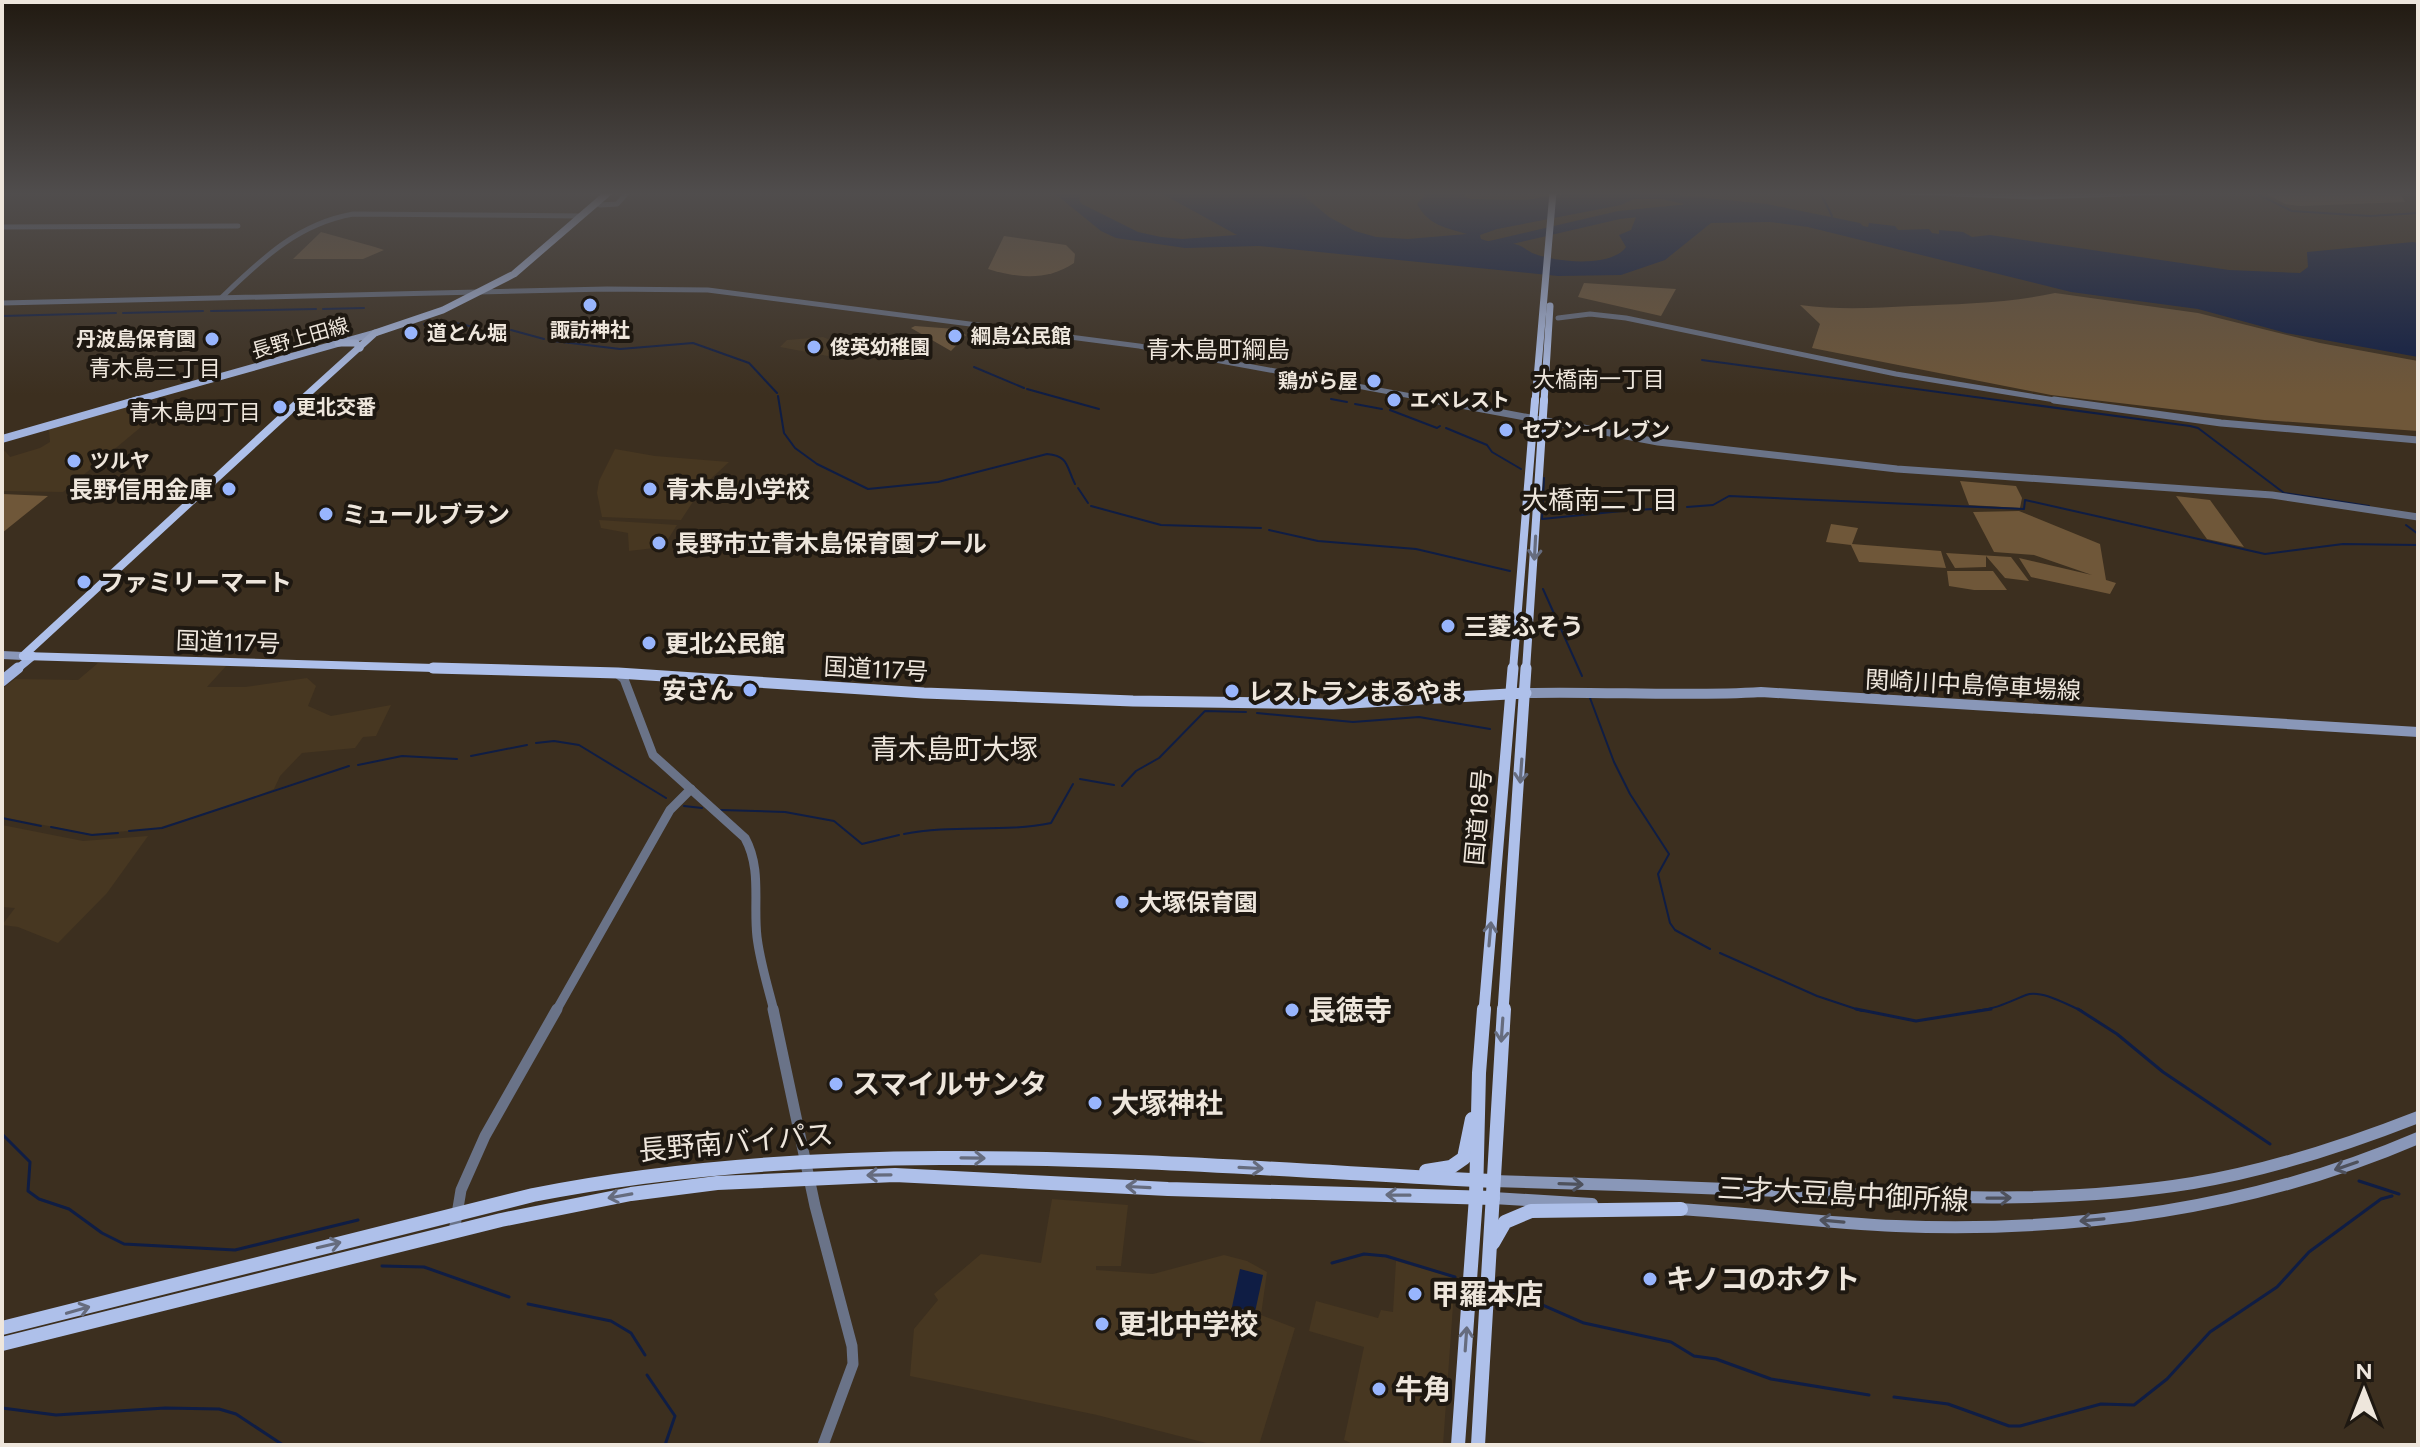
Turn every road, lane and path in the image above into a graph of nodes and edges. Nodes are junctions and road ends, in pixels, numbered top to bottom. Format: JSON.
{"nodes":[{"id":1,"x":261,"y":260,"type":"edge"},
{"id":2,"x":533,"y":260,"type":"edge"},
{"id":3,"x":538,"y":260,"type":"edge"},
{"id":4,"x":1550,"y":260,"type":"edge"},
{"id":5,"x":486,"y":291,"type":"junction"},
{"id":6,"x":221,"y":297,"type":"junction"},
{"id":7,"x":1547,"y":302,"type":"junction"},
{"id":8,"x":2,"y":303,"type":"edge"},
{"id":9,"x":1558,"y":318,"type":"dead end"},
{"id":10,"x":398,"y":328,"type":"junction"},
{"id":11,"x":375,"y":333,"type":"junction"},
{"id":12,"x":338,"y":343,"type":"junction"},
{"id":13,"x":360,"y":348,"type":"junction"},
{"id":14,"x":1533,"y":421,"type":"junction"},
{"id":15,"x":1543,"y":423,"type":"junction"},
{"id":16,"x":2,"y":439,"type":"edge"},
{"id":17,"x":2418,"y":440,"type":"edge"},
{"id":18,"x":2418,"y":519,"type":"edge"},
{"id":19,"x":2,"y":655,"type":"edge"},
{"id":20,"x":28,"y":656,"type":"junction"},
{"id":21,"x":2,"y":673,"type":"edge"},
{"id":22,"x":618,"y":673,"type":"junction"},
{"id":23,"x":2,"y":681,"type":"edge"},
{"id":24,"x":1526,"y":693,"type":"junction"},
{"id":25,"x":1510,"y":694,"type":"junction"},
{"id":26,"x":2418,"y":732,"type":"edge"},
{"id":27,"x":691,"y":789,"type":"junction"},
{"id":28,"x":1479,"y":1073,"type":"junction"},
{"id":29,"x":2418,"y":1117,"type":"edge"},
{"id":30,"x":2418,"y":1138,"type":"edge"},
{"id":31,"x":805,"y":1160,"type":"junction"},
{"id":32,"x":1372,"y":1173,"type":"junction"},
{"id":33,"x":810,"y":1177,"type":"junction"},
{"id":34,"x":1477,"y":1180,"type":"junction"},
{"id":35,"x":1493,"y":1181,"type":"junction"},
{"id":36,"x":1476,"y":1197,"type":"junction"},
{"id":37,"x":1493,"y":1198,"type":"junction"},
{"id":38,"x":1681,"y":1209,"type":"junction"},
{"id":39,"x":456,"y":1213,"type":"junction"},
{"id":40,"x":454,"y":1232,"type":"junction"},
{"id":41,"x":1492,"y":1246,"type":"junction"},
{"id":42,"x":2,"y":1328,"type":"edge"},
{"id":43,"x":2,"y":1344,"type":"edge"},
{"id":44,"x":823,"y":1445,"type":"edge"},
{"id":45,"x":1458,"y":1445,"type":"edge"},
{"id":46,"x":1478,"y":1445,"type":"edge"}],
"edges":[{"from":1,"to":6,"type":"street"},
{"from":2,"to":5,"type":"highway"},
{"from":3,"to":5,"type":"highway"},
{"from":4,"to":7,"type":"highway","name":"国道18号"},
{"from":5,"to":6,"type":"street"},
{"from":5,"to":10,"type":"highway"},
{"from":5,"to":11,"type":"highway"},
{"from":5,"to":14,"type":"street"},
{"from":6,"to":8,"type":"street"},
{"from":7,"to":14,"type":"highway","name":"国道18号"},
{"from":7,"to":15,"type":"highway","name":"国道18号"},
{"from":9,"to":17,"type":"street"},
{"from":10,"to":11,"type":"highway"},
{"from":10,"to":20,"type":"highway"},
{"from":11,"to":12,"type":"main road","name":"長野上田線"},
{"from":11,"to":13,"type":"highway"},
{"from":12,"to":13,"type":"highway"},
{"from":12,"to":16,"type":"main road","name":"長野上田線"},
{"from":13,"to":20,"type":"highway"},
{"from":14,"to":15,"type":"street"},
{"from":14,"to":25,"type":"highway","name":"国道18号"},
{"from":15,"to":18,"type":"street"},
{"from":15,"to":24,"type":"highway","name":"国道18号","one_way":true},
{"from":19,"to":20,"type":"main road"},
{"from":20,"to":21,"type":"main road"},
{"from":20,"to":22,"type":"highway","name":"国道117号"},
{"from":20,"to":23,"type":"main road"},
{"from":22,"to":25,"type":"highway","name":"国道117号"},
{"from":22,"to":27,"type":"street"},
{"from":24,"to":25,"type":"highway","name":"国道117号"},
{"from":24,"to":26,"type":"main road","name":"関崎川中島停車場線"},
{"from":24,"to":35,"type":"highway","name":"国道18号","one_way":true},
{"from":28,"to":25,"type":"highway","name":"国道18号","one_way":true},
{"from":27,"to":31,"type":"street"},
{"from":27,"to":39,"type":"street"},
{"from":28,"to":32,"type":"highway"},
{"from":28,"to":34,"type":"highway","name":"国道18号"},
{"from":35,"to":29,"type":"main road","name":"三才大豆島中御所線","one_way":true},
{"from":30,"to":38,"type":"main road","name":"三才大豆島中御所線","one_way":true},
{"from":31,"to":32,"type":"highway","name":"長野南バイパス","one_way":true},
{"from":31,"to":33,"type":"street"},
{"from":31,"to":39,"type":"highway","name":"長野南バイパス"},
{"from":32,"to":34,"type":"highway","name":"長野南バイパス"},
{"from":36,"to":33,"type":"highway","name":"長野南バイパス","one_way":true},
{"from":33,"to":40,"type":"highway","name":"長野南バイパス","one_way":true},
{"from":33,"to":44,"type":"street"},
{"from":34,"to":35,"type":"highway","name":"長野南バイパス"},
{"from":34,"to":36,"type":"highway","name":"国道18号"},
{"from":35,"to":37,"type":"highway","name":"国道18号"},
{"from":36,"to":37,"type":"highway","name":"長野南バイパス"},
{"from":45,"to":36,"type":"highway","name":"国道18号","one_way":true},
{"from":37,"to":38,"type":"main road","name":"三才大豆島中御所線"},
{"from":37,"to":41,"type":"highway","name":"国道18号"},
{"from":38,"to":41,"type":"highway"},
{"from":39,"to":40,"type":"street"},
{"from":42,"to":39,"type":"highway","name":"長野南バイパス","one_way":true},
{"from":40,"to":43,"type":"highway","name":"長野南バイパス"},
{"from":41,"to":46,"type":"highway","name":"国道18号"}]}
